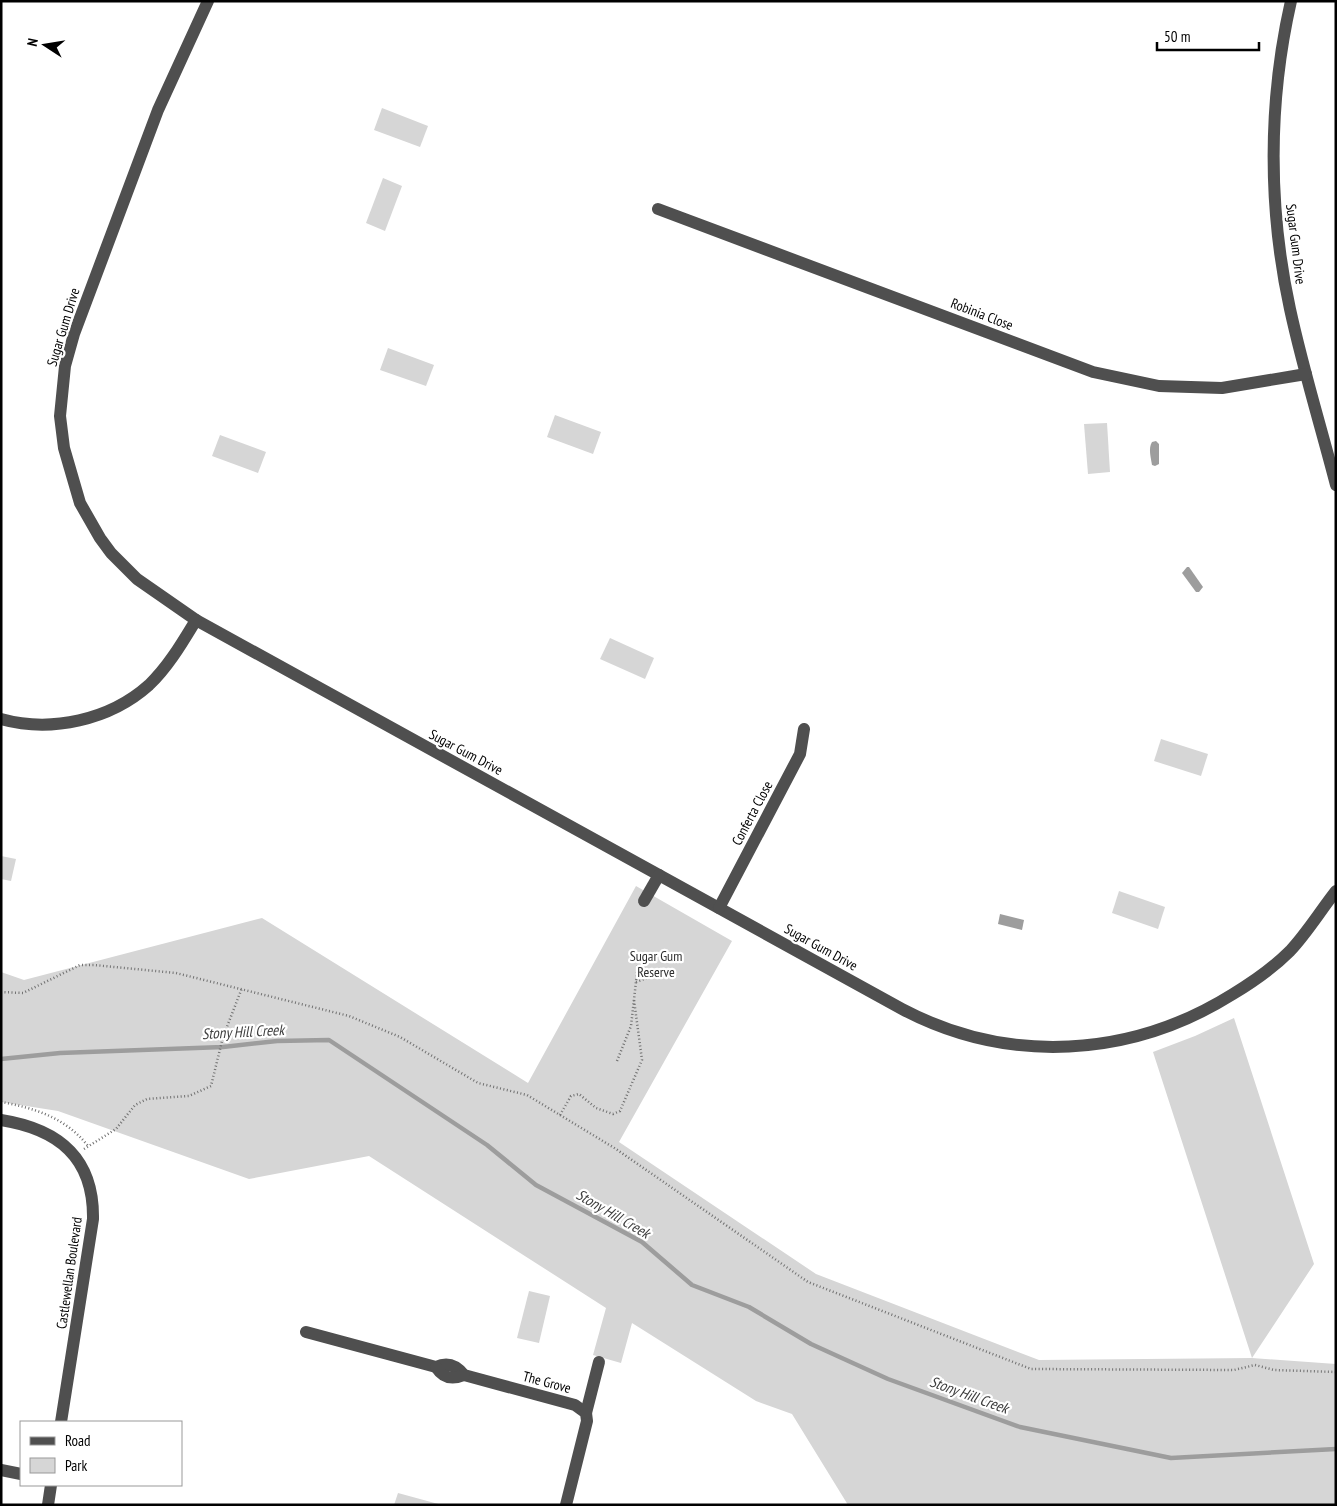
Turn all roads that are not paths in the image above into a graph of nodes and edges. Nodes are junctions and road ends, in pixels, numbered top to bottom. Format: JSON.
{"nodes":[{"id":1,"x":208,"y":1,"type":"edge"},
{"id":2,"x":1291,"y":1,"type":"edge"},
{"id":3,"x":658,"y":209,"type":"dead end"},
{"id":4,"x":1306,"y":374,"type":"junction"},
{"id":5,"x":1335,"y":477,"type":"edge"},
{"id":6,"x":196,"y":620,"type":"junction"},
{"id":7,"x":1,"y":719,"type":"edge"},
{"id":8,"x":804,"y":729,"type":"dead end"},
{"id":9,"x":659,"y":875,"type":"junction"},
{"id":10,"x":1336,"y":890,"type":"edge"},
{"id":11,"x":644,"y":901,"type":"dead end"},
{"id":12,"x":719,"y":908,"type":"junction"},
{"id":13,"x":1,"y":1120,"type":"edge"},
{"id":14,"x":306,"y":1332,"type":"dead end"},
{"id":15,"x":599,"y":1362,"type":"dead end"},
{"id":16,"x":586,"y":1413,"type":"junction"},
{"id":17,"x":61,"y":1421,"type":"edge"},
{"id":18,"x":1,"y":1470,"type":"edge"},
{"id":19,"x":20,"y":1474,"type":"edge"},
{"id":20,"x":51,"y":1486,"type":"edge"},
{"id":21,"x":48,"y":1505,"type":"edge"},
{"id":22,"x":566,"y":1505,"type":"edge"}],
"edges":[{"from":1,"to":6,"type":"street","name":"Sugar Gum Drive"},
{"from":2,"to":4,"type":"street","name":"Sugar Gum Drive"},
{"from":3,"to":4,"type":"street","name":"Robinia Close"},
{"from":4,"to":5,"type":"street","name":"Sugar Gum Drive"},
{"from":6,"to":7,"type":"street"},
{"from":6,"to":9,"type":"street","name":"Sugar Gum Drive"},
{"from":8,"to":12,"type":"street","name":"Conferta Close"},
{"from":9,"to":11,"type":"street"},
{"from":9,"to":12,"type":"street","name":"Sugar Gum Drive"},
{"from":10,"to":12,"type":"street","name":"Sugar Gum Drive"},
{"from":13,"to":17,"type":"street","name":"Castlewellan Boulevard"},
{"from":14,"to":16,"type":"street","name":"The Grove"},
{"from":15,"to":16,"type":"street"},
{"from":16,"to":22,"type":"street"},
{"from":18,"to":19,"type":"street"},
{"from":20,"to":21,"type":"street"}]}
